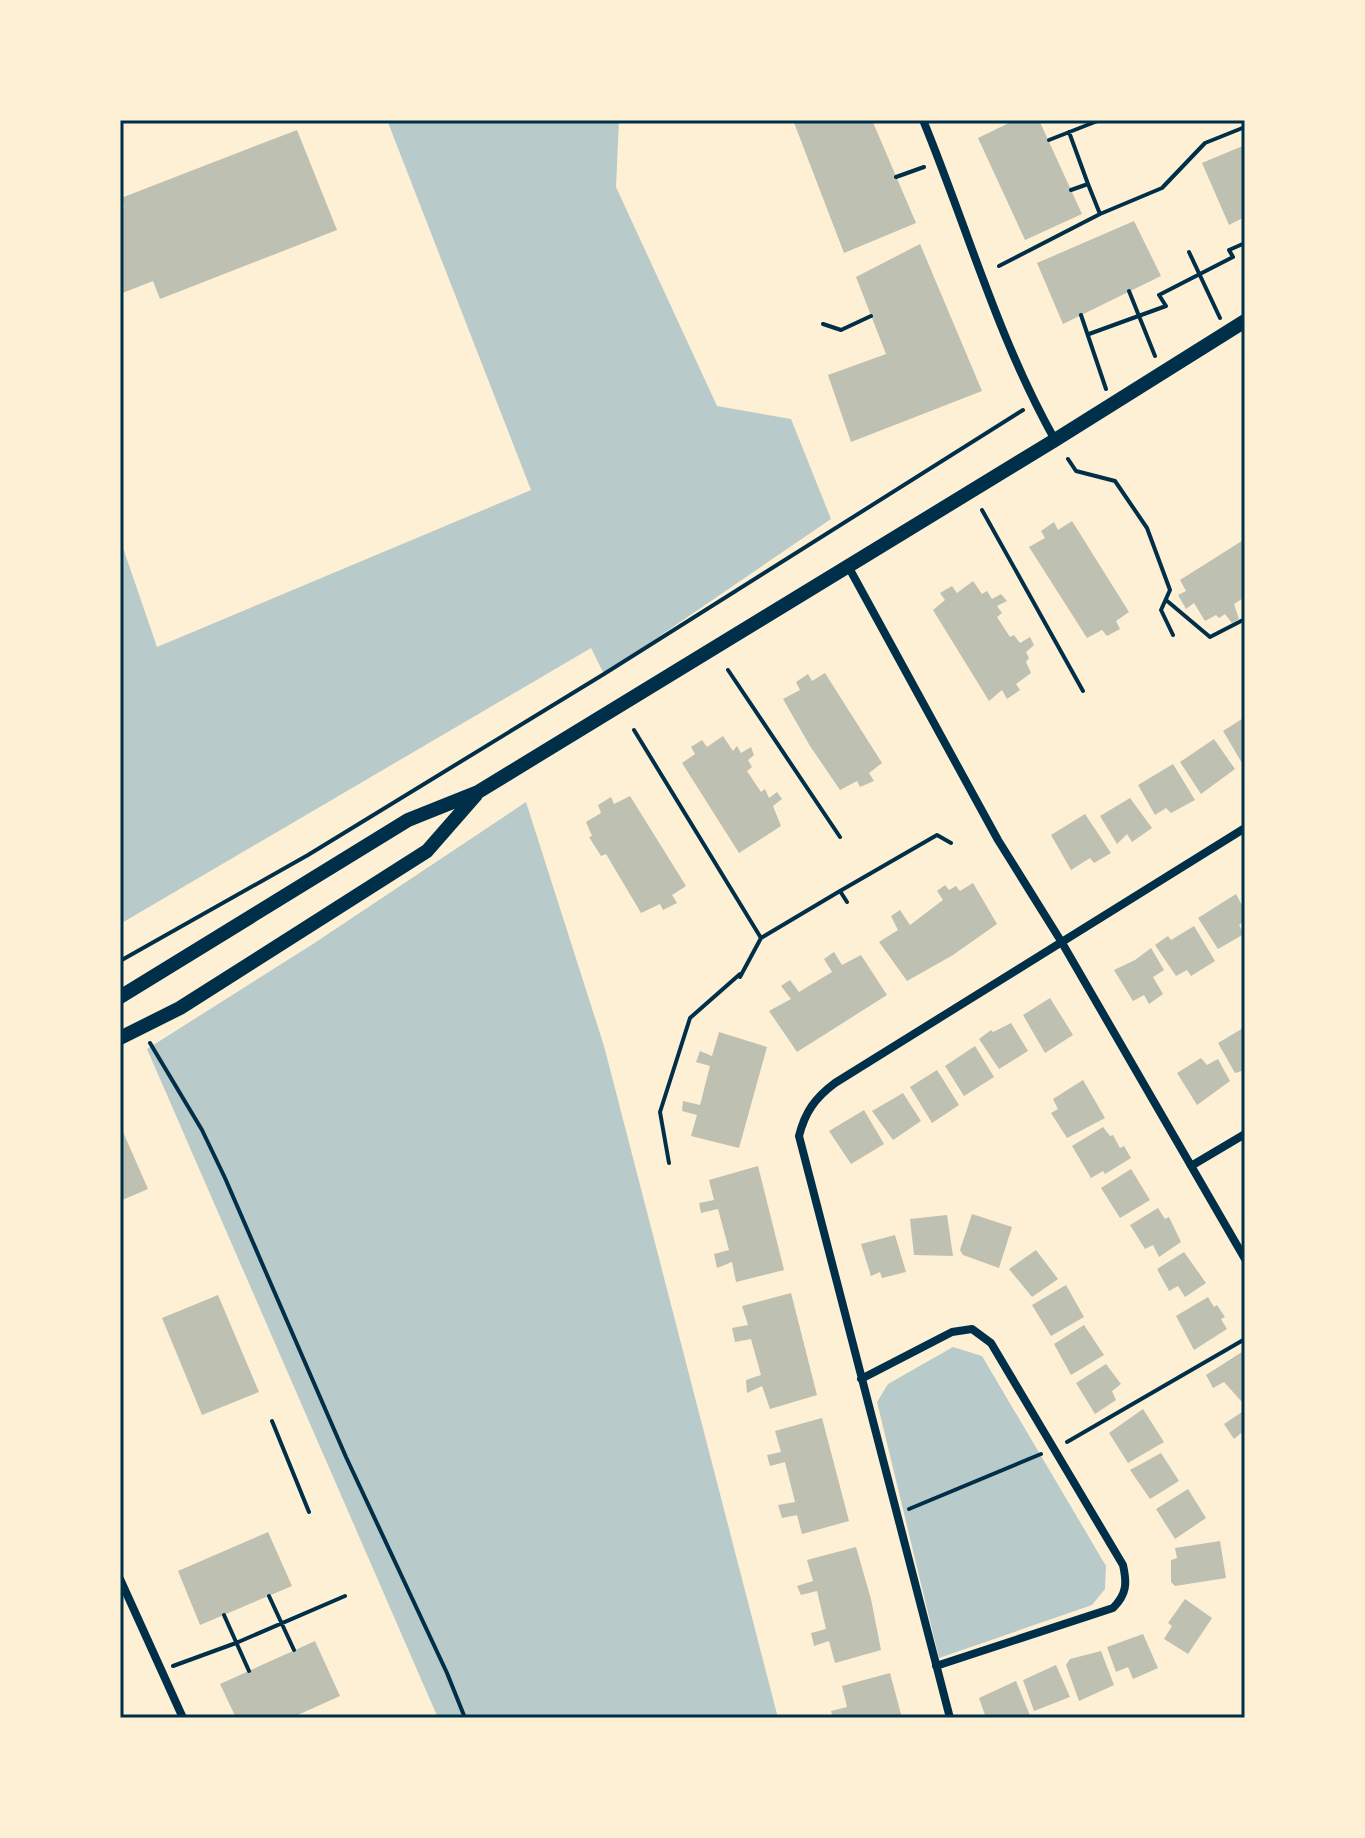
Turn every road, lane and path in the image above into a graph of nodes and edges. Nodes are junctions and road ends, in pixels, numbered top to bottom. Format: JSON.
{"nodes":[{"id":1,"x":1100,"y":120,"type":"edge"},
{"id":2,"x":925,"y":121,"type":"edge"},
{"id":3,"x":1245,"y":127,"type":"edge"},
{"id":4,"x":1069,"y":132,"type":"junction"},
{"id":5,"x":1049,"y":140,"type":"dead end"},
{"id":6,"x":941,"y":161,"type":"junction"},
{"id":7,"x":896,"y":177,"type":"dead end"},
{"id":8,"x":1088,"y":184,"type":"junction"},
{"id":9,"x":1071,"y":190,"type":"dead end"},
{"id":10,"x":1100,"y":214,"type":"junction"},
{"id":11,"x":1245,"y":243,"type":"edge"},
{"id":12,"x":1189,"y":252,"type":"dead end"},
{"id":13,"x":999,"y":266,"type":"dead end"},
{"id":14,"x":1199,"y":274,"type":"junction"},
{"id":15,"x":1129,"y":291,"type":"dead end"},
{"id":16,"x":1081,"y":315,"type":"dead end"},
{"id":17,"x":871,"y":316,"type":"dead end"},
{"id":18,"x":1140,"y":316,"type":"junction"},
{"id":19,"x":1245,"y":321,"type":"edge"},
{"id":20,"x":823,"y":324,"type":"dead end"},
{"id":21,"x":1227,"y":332,"type":"junction"},
{"id":22,"x":1089,"y":334,"type":"junction"},
{"id":23,"x":1161,"y":373,"type":"junction"},
{"id":24,"x":1034,"y":403,"type":"junction"},
{"id":25,"x":1111,"y":405,"type":"junction"},
{"id":26,"x":1055,"y":440,"type":"junction"},
{"id":27,"x":1068,"y":459,"type":"dead end"},
{"id":28,"x":982,"y":510,"type":"dead end"},
{"id":29,"x":848,"y":565,"type":"junction"},
{"id":30,"x":1166,"y":600,"type":"junction"},
{"id":31,"x":1245,"y":619,"type":"edge"},
{"id":32,"x":1173,"y":635,"type":"dead end"},
{"id":33,"x":728,"y":670,"type":"dead end"},
{"id":34,"x":1083,"y":691,"type":"dead end"},
{"id":35,"x":634,"y":730,"type":"dead end"},
{"id":36,"x":478,"y":792,"type":"junction"},
{"id":37,"x":1245,"y":828,"type":"edge"},
{"id":38,"x":840,"y":837,"type":"dead end"},
{"id":39,"x":951,"y":843,"type":"dead end"},
{"id":40,"x":840,"y":891,"type":"junction"},
{"id":41,"x":847,"y":902,"type":"dead end"},
{"id":42,"x":761,"y":938,"type":"junction"},
{"id":43,"x":1061,"y":941,"type":"junction"},
{"id":44,"x":120,"y":961,"type":"edge"},
{"id":45,"x":120,"y":997,"type":"edge"},
{"id":46,"x":120,"y":1038,"type":"edge"},
{"id":47,"x":149,"y":1040,"type":"dead end"},
{"id":48,"x":1245,"y":1134,"type":"edge"},
{"id":49,"x":669,"y":1163,"type":"dead end"},
{"id":50,"x":1191,"y":1166,"type":"junction"},
{"id":51,"x":1245,"y":1259,"type":"edge"},
{"id":52,"x":1245,"y":1339,"type":"edge"},
{"id":53,"x":861,"y":1379,"type":"junction"},
{"id":54,"x":272,"y":1421,"type":"dead end"},
{"id":55,"x":1054,"y":1449,"type":"junction"},
{"id":56,"x":309,"y":1512,"type":"dead end"},
{"id":57,"x":896,"y":1514,"type":"junction"},
{"id":58,"x":120,"y":1579,"type":"edge"},
{"id":59,"x":269,"y":1596,"type":"dead end"},
{"id":60,"x":345,"y":1596,"type":"dead end"},
{"id":61,"x":224,"y":1615,"type":"dead end"},
{"id":62,"x":281,"y":1624,"type":"junction"},
{"id":63,"x":236,"y":1643,"type":"junction"},
{"id":64,"x":294,"y":1650,"type":"dead end"},
{"id":65,"x":936,"y":1666,"type":"junction"},
{"id":66,"x":160,"y":1671,"type":"junction"},
{"id":67,"x":249,"y":1671,"type":"dead end"},
{"id":68,"x":183,"y":1718,"type":"edge"},
{"id":69,"x":465,"y":1718,"type":"edge"},
{"id":70,"x":950,"y":1718,"type":"edge"}],
"edges":[{"from":1,"to":4,"type":"path"},
{"from":2,"to":6,"type":"street"},
{"from":3,"to":10,"type":"path"},
{"from":4,"to":5,"type":"path"},
{"from":4,"to":8,"type":"path"},
{"from":6,"to":7,"type":"path"},
{"from":6,"to":24,"type":"street"},
{"from":8,"to":9,"type":"path"},
{"from":8,"to":10,"type":"path"},
{"from":10,"to":13,"type":"path"},
{"from":11,"to":14,"type":"path"},
{"from":12,"to":14,"type":"path"},
{"from":14,"to":18,"type":"path"},
{"from":14,"to":21,"type":"path"},
{"from":15,"to":18,"type":"path"},
{"from":16,"to":22,"type":"path"},
{"from":17,"to":20,"type":"path"},
{"from":18,"to":22,"type":"path"},
{"from":18,"to":23,"type":"path"},
{"from":19,"to":21,"type":"street"},
{"from":21,"to":23,"type":"street"},
{"from":22,"to":25,"type":"path"},
{"from":23,"to":25,"type":"street"},
{"from":24,"to":26,"type":"street"},
{"from":24,"to":44,"type":"path"},
{"from":25,"to":26,"type":"street"},
{"from":26,"to":29,"type":"street"},
{"from":27,"to":30,"type":"path"},
{"from":28,"to":34,"type":"path"},
{"from":29,"to":36,"type":"street"},
{"from":29,"to":43,"type":"street"},
{"from":30,"to":31,"type":"path"},
{"from":30,"to":32,"type":"path"},
{"from":33,"to":38,"type":"path"},
{"from":35,"to":42,"type":"path"},
{"from":36,"to":45,"type":"street"},
{"from":36,"to":46,"type":"street"},
{"from":37,"to":43,"type":"street"},
{"from":39,"to":40,"type":"path"},
{"from":40,"to":41,"type":"path"},
{"from":40,"to":42,"type":"path"},
{"from":42,"to":49,"type":"path"},
{"from":43,"to":50,"type":"street"},
{"from":43,"to":53,"type":"street"},
{"from":47,"to":69,"type":"path"},
{"from":48,"to":50,"type":"street"},
{"from":50,"to":51,"type":"street"},
{"from":52,"to":55,"type":"path"},
{"from":53,"to":55,"type":"street"},
{"from":53,"to":57,"type":"street"},
{"from":54,"to":56,"type":"path"},
{"from":55,"to":57,"type":"path"},
{"from":55,"to":65,"type":"street"},
{"from":57,"to":65,"type":"street"},
{"from":58,"to":66,"type":"street"},
{"from":59,"to":62,"type":"path"},
{"from":60,"to":62,"type":"path"},
{"from":61,"to":63,"type":"path"},
{"from":62,"to":63,"type":"path"},
{"from":62,"to":64,"type":"path"},
{"from":63,"to":66,"type":"path"},
{"from":63,"to":67,"type":"path"},
{"from":65,"to":70,"type":"street"},
{"from":66,"to":68,"type":"street"}]}
